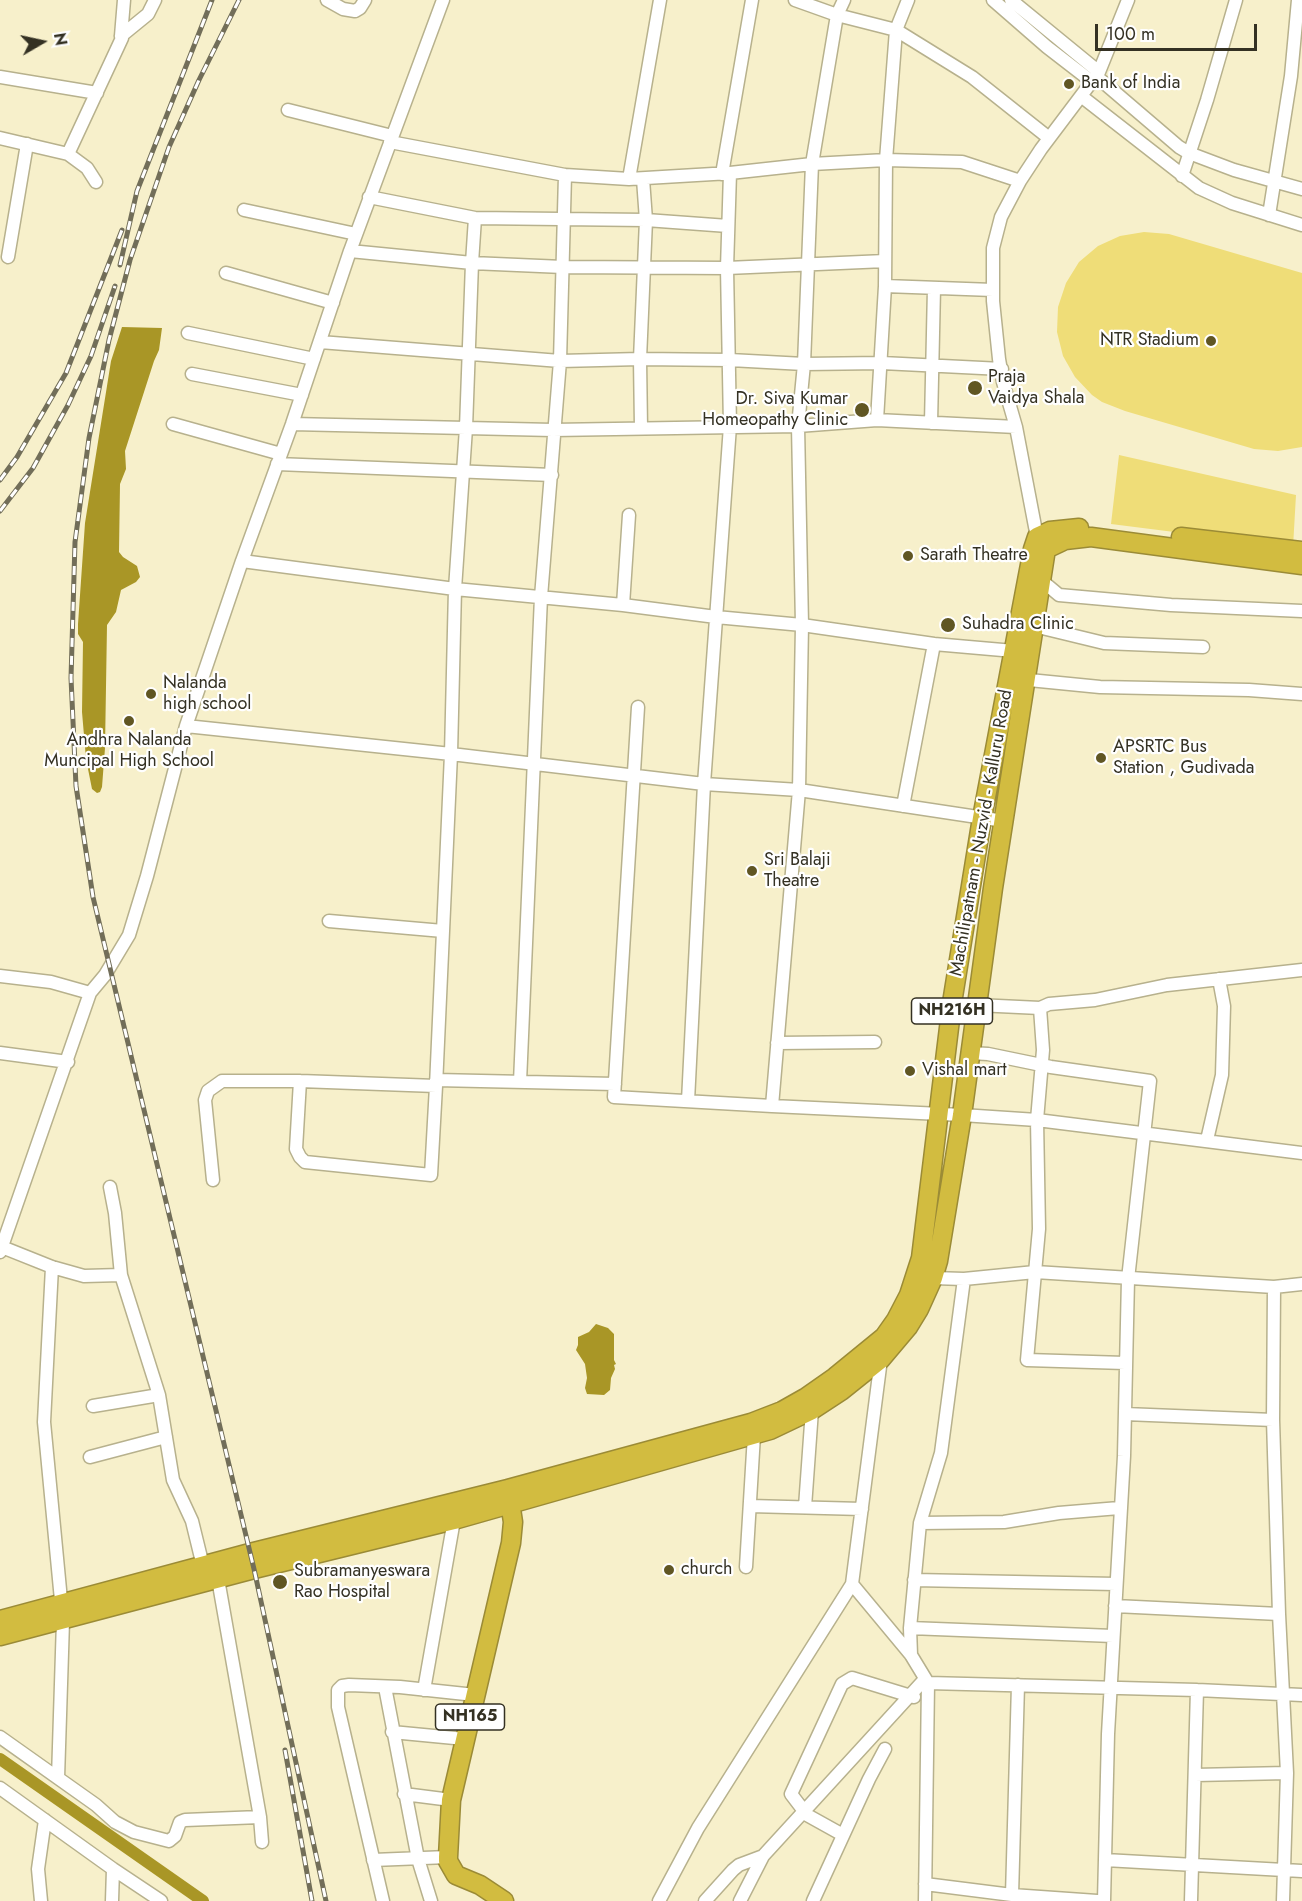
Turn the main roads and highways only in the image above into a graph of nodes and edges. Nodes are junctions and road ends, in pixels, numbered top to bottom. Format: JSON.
{"nodes":[{"id":1,"x":1302,"y":551,"type":"edge"},
{"id":2,"x":1302,"y":565,"type":"edge"},
{"id":3,"x":1017,"y":679,"type":"junction"},
{"id":4,"x":925,"y":1276,"type":"junction"},
{"id":5,"x":509,"y":1497,"type":"junction"},
{"id":6,"x":62,"y":1612,"type":"junction"},
{"id":7,"x":0,"y":1620,"type":"edge"},
{"id":8,"x":0,"y":1636,"type":"edge"},
{"id":9,"x":482,"y":1893,"type":"edge"},
{"id":10,"x":504,"y":1901,"type":"edge"}],
"edges":[{"from":1,"to":3,"type":"highway","name":"Machilipatnam - Nuzvid - Kalluru Road","number":"NH216H"},
{"from":2,"to":3,"type":"highway","name":"Machilipatnam - Nuzvid - Kalluru Road","number":"NH216H"},
{"from":3,"to":4,"type":"highway","name":"Machilipatnam - Nuzvid - Kalluru Road","number":"NH216H"},
{"from":3,"to":4,"type":"highway","name":"Machilipatnam - Nuzvid - Kalluru Road","number":"NH216H"},
{"from":4,"to":5,"type":"highway","name":"Machilipatnam - Nuzvid - Kalluru Road","number":"NH216H"},
{"from":4,"to":5,"type":"highway","name":"Machilipatnam - Nuzvid - Kalluru Road","number":"NH216H"},
{"from":5,"to":6,"type":"highway"},
{"from":5,"to":6,"type":"highway"},
{"from":5,"to":9,"type":"highway","number":"NH165"},
{"from":6,"to":7,"type":"highway"},
{"from":6,"to":8,"type":"highway"},
{"from":9,"to":10,"type":"highway"}]}
